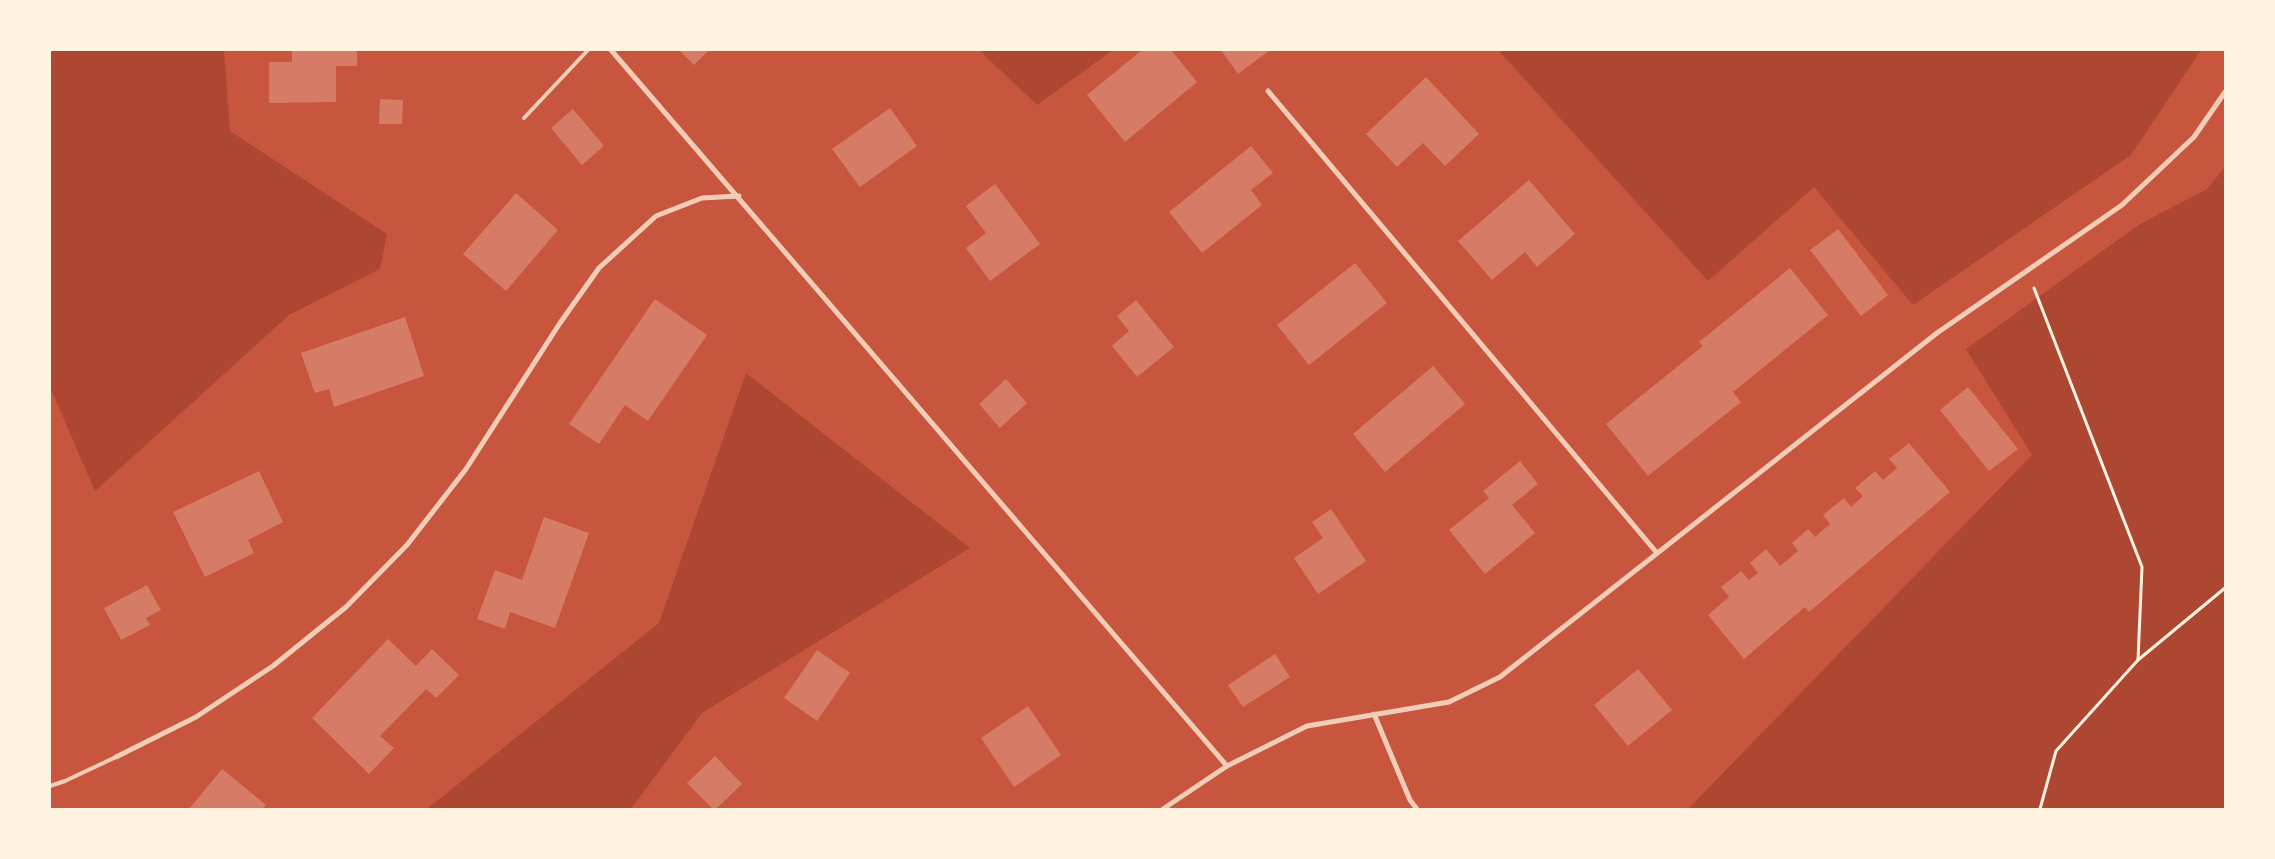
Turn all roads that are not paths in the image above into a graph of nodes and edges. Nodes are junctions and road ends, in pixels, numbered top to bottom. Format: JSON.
{"nodes":[{"id":1,"x":588,"y":50,"type":"edge"},
{"id":2,"x":611,"y":50,"type":"edge"},
{"id":3,"x":1268,"y":91,"type":"dead end"},
{"id":4,"x":2225,"y":92,"type":"edge"},
{"id":5,"x":524,"y":118,"type":"dead end"},
{"id":6,"x":738,"y":196,"type":"junction"},
{"id":7,"x":1657,"y":552,"type":"junction"},
{"id":8,"x":1374,"y":714,"type":"junction"},
{"id":9,"x":116,"y":757,"type":"joint"},
{"id":10,"x":1227,"y":766,"type":"junction"},
{"id":11,"x":50,"y":786,"type":"edge"},
{"id":12,"x":1163,"y":809,"type":"edge"},
{"id":13,"x":1417,"y":809,"type":"edge"}],
"edges":[{"from":1,"to":5,"type":"lane"},
{"from":2,"to":6,"type":"street"},
{"from":3,"to":7,"type":"street"},
{"from":4,"to":7,"type":"street"},
{"from":6,"to":9,"type":"street"},
{"from":6,"to":10,"type":"street"},
{"from":7,"to":8,"type":"street"},
{"from":8,"to":10,"type":"street"},
{"from":8,"to":13,"type":"street"},
{"from":9,"to":11,"type":"lane"},
{"from":10,"to":12,"type":"street"}]}
